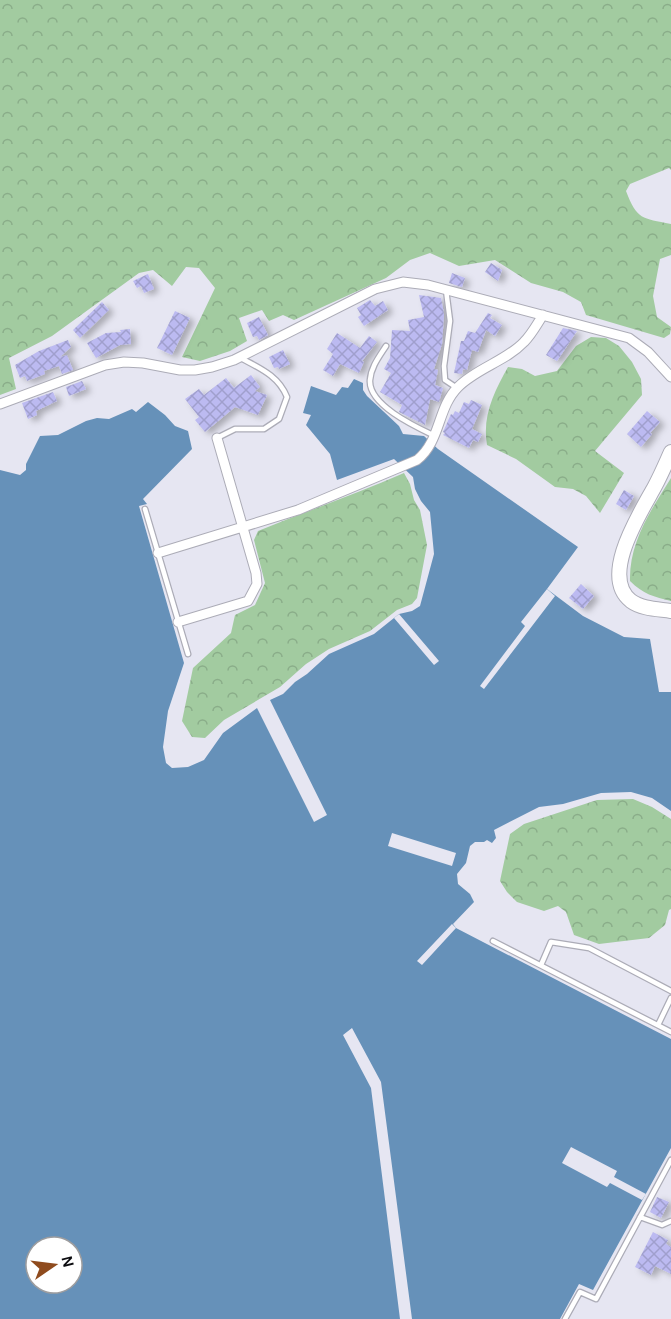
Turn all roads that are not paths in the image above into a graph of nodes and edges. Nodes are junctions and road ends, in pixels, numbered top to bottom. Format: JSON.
{"nodes":[{"id":1,"x":446,"y":290,"type":"junction"},
{"id":2,"x":543,"y":315,"type":"junction"},
{"id":3,"x":386,"y":346,"type":"dead end"},
{"id":4,"x":239,"y":357,"type":"junction"},
{"id":5,"x":671,"y":377,"type":"edge"},
{"id":6,"x":457,"y":388,"type":"junction"},
{"id":7,"x":0,"y":404,"type":"edge"},
{"id":8,"x":217,"y":438,"type":"joint"},
{"id":9,"x":434,"y":438,"type":"junction"},
{"id":10,"x":671,"y":452,"type":"edge"},
{"id":11,"x":146,"y":510,"type":"dead end"},
{"id":12,"x":243,"y":528,"type":"junction"},
{"id":13,"x":158,"y":553,"type":"junction"},
{"id":14,"x":671,"y":611,"type":"edge"},
{"id":15,"x":178,"y":622,"type":"junction"},
{"id":16,"x":188,"y":654,"type":"dead end"},
{"id":17,"x":493,"y":941,"type":"dead end"},
{"id":18,"x":541,"y":965,"type":"junction"},
{"id":19,"x":671,"y":992,"type":"edge"},
{"id":20,"x":671,"y":998,"type":"edge"},
{"id":21,"x":658,"y":1025,"type":"junction"},
{"id":22,"x":671,"y":1032,"type":"edge"},
{"id":23,"x":671,"y":1160,"type":"edge"},
{"id":24,"x":640,"y":1217,"type":"junction"},
{"id":25,"x":671,"y":1221,"type":"edge"},
{"id":26,"x":565,"y":1319,"type":"edge"}],
"edges":[{"from":1,"to":2,"type":"street"},
{"from":1,"to":4,"type":"street"},
{"from":1,"to":6,"type":"lane"},
{"from":2,"to":5,"type":"street"},
{"from":2,"to":6,"type":"street"},
{"from":3,"to":9,"type":"lane"},
{"from":4,"to":7,"type":"street"},
{"from":4,"to":8,"type":"lane"},
{"from":6,"to":9,"type":"street"},
{"from":8,"to":12,"type":"street"},
{"from":9,"to":12,"type":"street"},
{"from":10,"to":14,"type":"street"},
{"from":11,"to":13,"type":"lane"},
{"from":12,"to":13,"type":"street"},
{"from":12,"to":15,"type":"street"},
{"from":13,"to":15,"type":"lane"},
{"from":15,"to":16,"type":"lane"},
{"from":17,"to":18,"type":"lane"},
{"from":18,"to":19,"type":"lane"},
{"from":18,"to":21,"type":"lane"},
{"from":20,"to":21,"type":"lane"},
{"from":21,"to":22,"type":"lane"},
{"from":23,"to":24,"type":"lane"},
{"from":24,"to":25,"type":"lane"},
{"from":24,"to":26,"type":"lane"}]}
